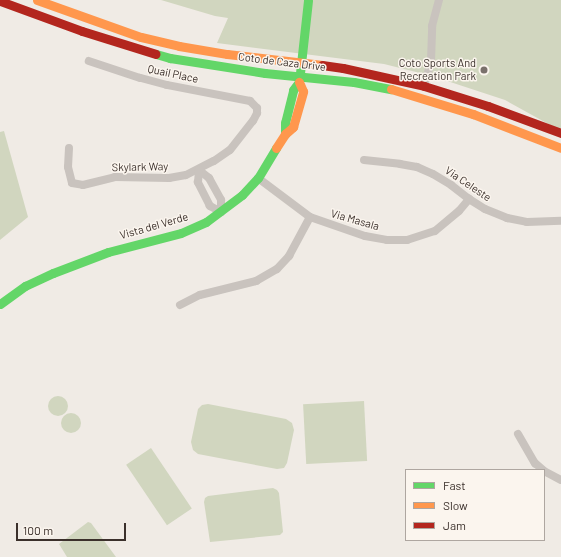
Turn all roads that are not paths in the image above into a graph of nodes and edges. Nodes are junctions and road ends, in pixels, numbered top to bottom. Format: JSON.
{"nodes":[{"id":1,"x":37,"y":0,"type":"edge"},
{"id":2,"x":308,"y":0,"type":"edge"},
{"id":3,"x":439,"y":0,"type":"edge"},
{"id":4,"x":0,"y":2,"type":"edge"},
{"id":5,"x":89,"y":61,"type":"dead end"},
{"id":6,"x":302,"y":63,"type":"junction"},
{"id":7,"x":299,"y":79,"type":"junction"},
{"id":8,"x":424,"y":86,"type":"junction"},
{"id":9,"x":254,"y":103,"type":"joint"},
{"id":10,"x":561,"y":133,"type":"edge"},
{"id":11,"x":69,"y":148,"type":"dead end"},
{"id":12,"x":561,"y":148,"type":"edge"},
{"id":13,"x":364,"y":160,"type":"dead end"},
{"id":14,"x":200,"y":170,"type":"junction"},
{"id":15,"x":258,"y":178,"type":"junction"},
{"id":16,"x":468,"y":200,"type":"junction"},
{"id":17,"x":221,"y":212,"type":"junction"},
{"id":18,"x":310,"y":217,"type":"junction"},
{"id":19,"x":561,"y":221,"type":"edge"},
{"id":20,"x":0,"y":304,"type":"edge"},
{"id":21,"x":180,"y":305,"type":"dead end"},
{"id":22,"x":518,"y":434,"type":"dead end"},
{"id":23,"x":543,"y":469,"type":"edge"},
{"id":24,"x":545,"y":471,"type":"edge"},
{"id":25,"x":561,"y":480,"type":"edge"}],
"edges":[{"from":1,"to":6,"type":"main road","name":"Coto de Caza Drive"},
{"from":2,"to":6,"type":"main road","name":"Vista del Verde"},
{"from":3,"to":8,"type":"street"},
{"from":4,"to":7,"type":"main road","name":"Coto de Caza Drive"},
{"from":5,"to":9,"type":"street","name":"Quail Place"},
{"from":6,"to":7,"type":"main road","name":"Vista del Verde"},
{"from":6,"to":8,"type":"main road","name":"Coto de Caza Drive"},
{"from":7,"to":12,"type":"main road","name":"Coto de Caza Drive"},
{"from":7,"to":15,"type":"main road","name":"Vista del Verde"},
{"from":8,"to":10,"type":"main road","name":"Coto de Caza Drive"},
{"from":9,"to":14,"type":"street","name":"Skylark Way"},
{"from":11,"to":14,"type":"street","name":"Skylark Way"},
{"from":13,"to":16,"type":"street","name":"Via Celeste"},
{"from":14,"to":17,"type":"street"},
{"from":14,"to":17,"type":"street"},
{"from":15,"to":17,"type":"main road","name":"Vista del Verde"},
{"from":15,"to":18,"type":"street","name":"Via Masala"},
{"from":16,"to":18,"type":"street","name":"Via Masala"},
{"from":16,"to":19,"type":"street","name":"Via Celeste"},
{"from":17,"to":20,"type":"main road","name":"Vista del Verde"},
{"from":18,"to":21,"type":"street"},
{"from":22,"to":23,"type":"street"},
{"from":24,"to":25,"type":"street"}]}
